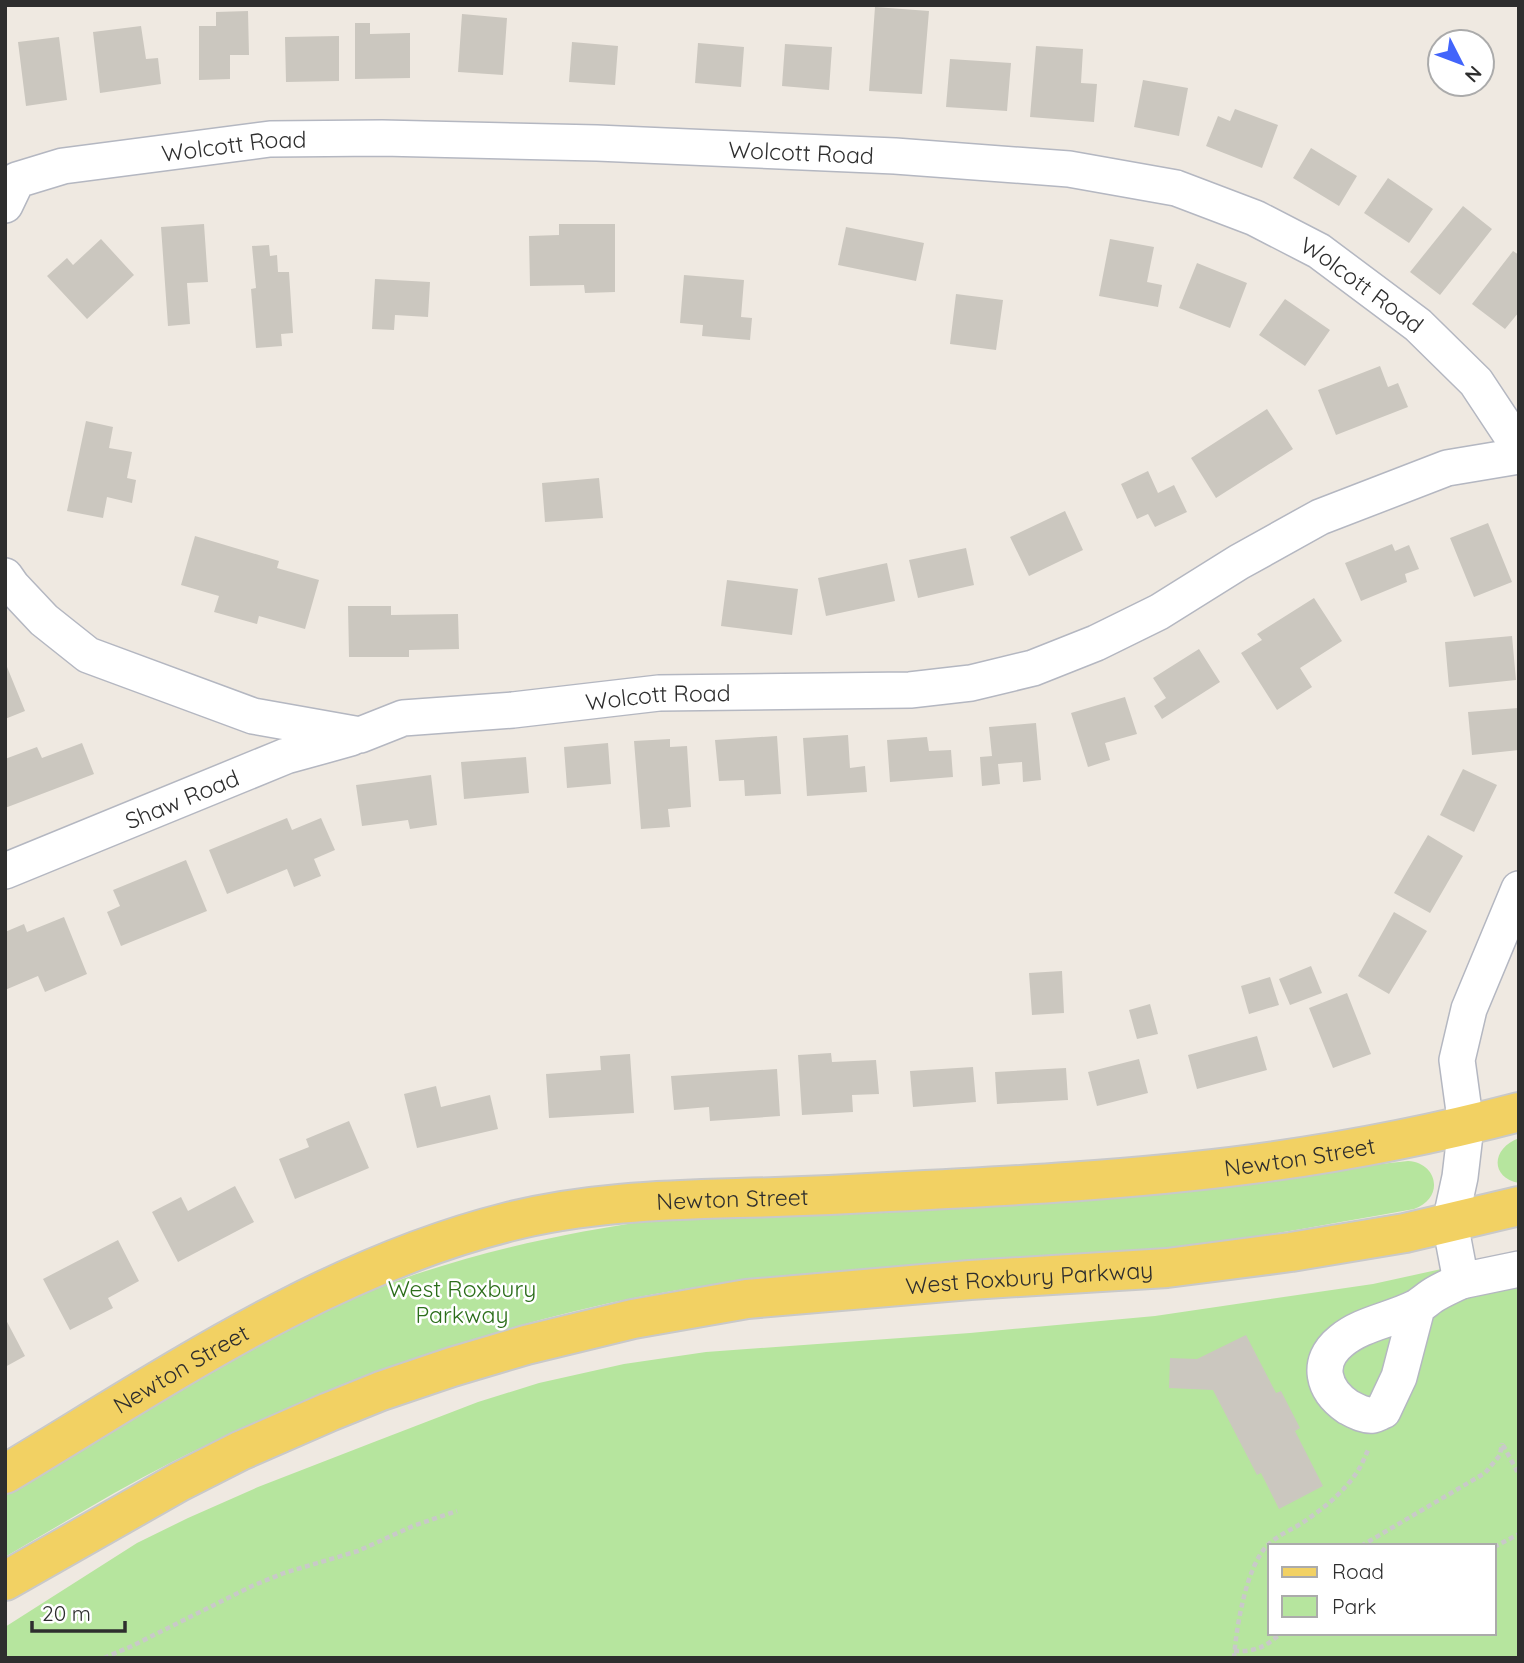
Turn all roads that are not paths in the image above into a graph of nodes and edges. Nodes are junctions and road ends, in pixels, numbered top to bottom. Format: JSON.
{"nodes":[{"id":1,"x":9,"y":189,"type":"edge"},
{"id":2,"x":1519,"y":447,"type":"edge"},
{"id":3,"x":1519,"y":456,"type":"edge"},
{"id":4,"x":5,"y":576,"type":"edge"},
{"id":5,"x":360,"y":736,"type":"junction"},
{"id":6,"x":5,"y":871,"type":"edge"},
{"id":7,"x":1519,"y":888,"type":"edge"},
{"id":8,"x":1519,"y":1112,"type":"edge"},
{"id":9,"x":1466,"y":1126,"type":"junction"},
{"id":10,"x":1519,"y":1206,"type":"edge"},
{"id":11,"x":1450,"y":1223,"type":"junction"},
{"id":12,"x":1519,"y":1269,"type":"edge"},
{"id":13,"x":1461,"y":1281,"type":"junction"},
{"id":14,"x":1418,"y":1307,"type":"junction"},
{"id":15,"x":5,"y":1475,"type":"edge"},
{"id":16,"x":5,"y":1581,"type":"edge"}],
"edges":[{"from":1,"to":2,"type":"street","name":"Wolcott Road"},
{"from":3,"to":5,"type":"street","name":"Wolcott Road"},
{"from":4,"to":5,"type":"street"},
{"from":5,"to":6,"type":"street","name":"Shaw Road"},
{"from":7,"to":9,"type":"street"},
{"from":8,"to":9,"type":"main road","name":"Newton Street"},
{"from":9,"to":11,"type":"street"},
{"from":9,"to":15,"type":"main road","name":"Newton Street"},
{"from":10,"to":11,"type":"main road","name":"West Roxbury Parkway"},
{"from":11,"to":13,"type":"street"},
{"from":11,"to":16,"type":"main road","name":"West Roxbury Parkway"},
{"from":12,"to":13,"type":"street"},
{"from":13,"to":14,"type":"street"},
{"from":14,"to":14,"type":"street"}]}
